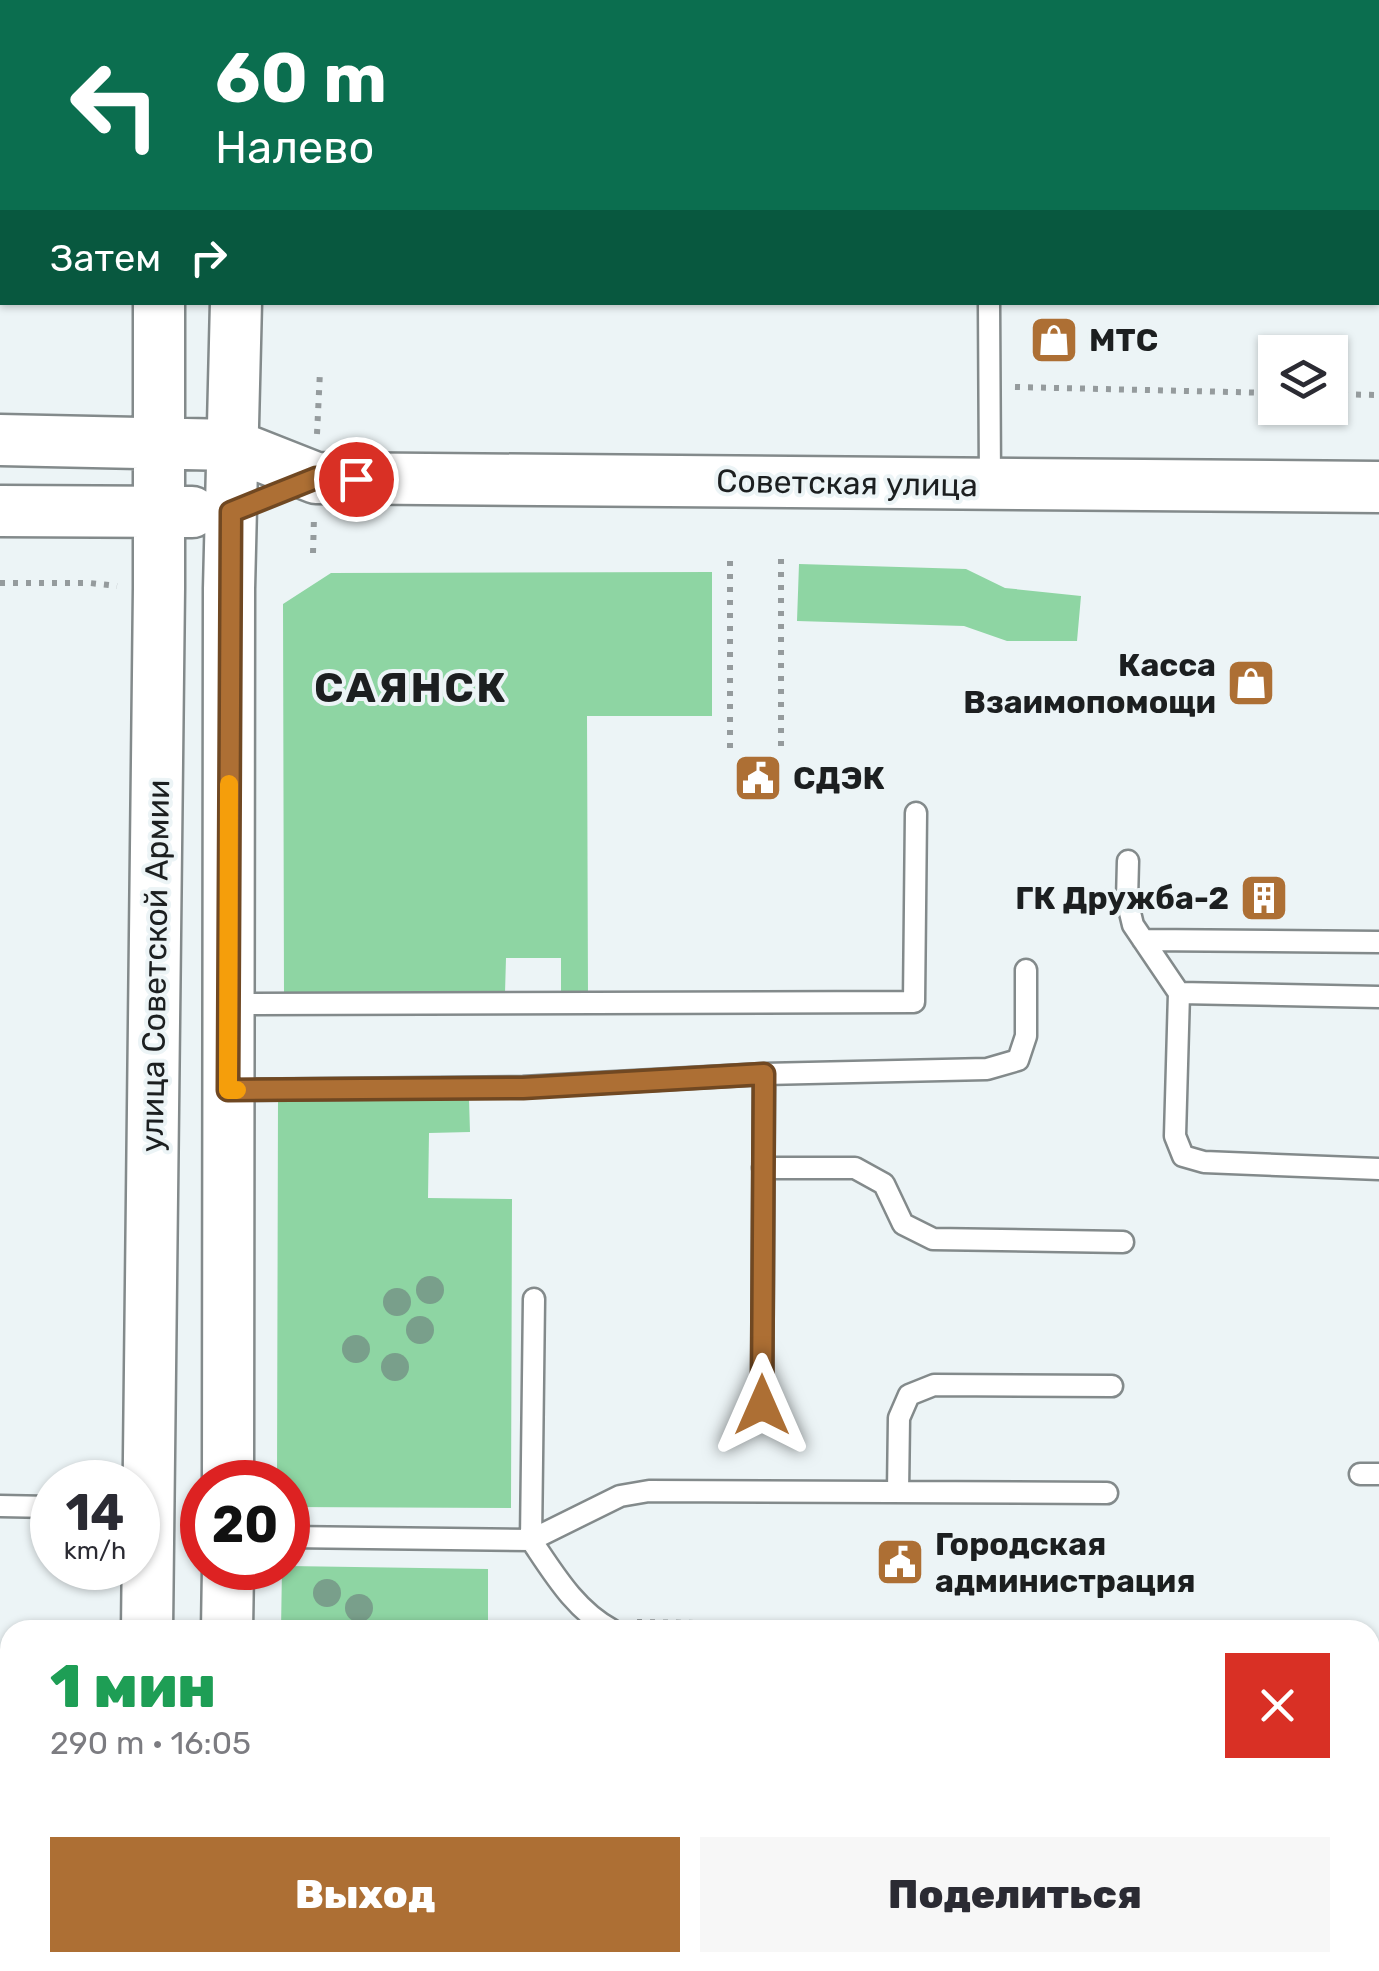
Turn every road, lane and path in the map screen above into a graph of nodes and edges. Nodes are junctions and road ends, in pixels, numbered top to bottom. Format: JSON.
{"nodes":[{"id":1,"x":159,"y":305,"type":"edge"},
{"id":2,"x":236,"y":305,"type":"edge"},
{"id":3,"x":989,"y":305,"type":"edge"},
{"id":4,"x":320,"y":371,"type":"dead end"},
{"id":5,"x":988,"y":386,"type":"junction"},
{"id":6,"x":1258,"y":392,"type":"edge"},
{"id":7,"x":1348,"y":394,"type":"edge"},
{"id":8,"x":1379,"y":395,"type":"edge"},
{"id":9,"x":0,"y":440,"type":"edge"},
{"id":10,"x":159,"y":442,"type":"junction"},
{"id":11,"x":232,"y":445,"type":"junction"},
{"id":12,"x":316,"y":478,"type":"junction"},
{"id":13,"x":990,"y":484,"type":"junction"},
{"id":14,"x":1379,"y":487,"type":"edge"},
{"id":15,"x":0,"y":511,"type":"edge"},
{"id":16,"x":159,"y":511,"type":"junction"},
{"id":17,"x":231,"y":512,"type":"junction"},
{"id":18,"x":730,"y":558,"type":"dead end"},
{"id":19,"x":781,"y":559,"type":"dead end"},
{"id":20,"x":0,"y":583,"type":"edge"},
{"id":21,"x":118,"y":586,"type":"dead end"},
{"id":22,"x":730,"y":748,"type":"dead end"},
{"id":23,"x":781,"y":750,"type":"dead end"},
{"id":24,"x":916,"y":814,"type":"dead end"},
{"id":25,"x":1128,"y":861,"type":"dead end"},
{"id":26,"x":1143,"y":940,"type":"junction"},
{"id":27,"x":1379,"y":942,"type":"edge"},
{"id":28,"x":1026,"y":970,"type":"dead end"},
{"id":29,"x":1179,"y":993,"type":"junction"},
{"id":30,"x":1379,"y":997,"type":"edge"},
{"id":31,"x":228,"y":1004,"type":"junction"},
{"id":32,"x":764,"y":1074,"type":"junction"},
{"id":33,"x":228,"y":1090,"type":"junction"},
{"id":34,"x":763,"y":1168,"type":"junction"},
{"id":35,"x":1379,"y":1170,"type":"edge"},
{"id":36,"x":1123,"y":1242,"type":"dead end"},
{"id":37,"x":534,"y":1299,"type":"dead end"},
{"id":38,"x":1112,"y":1386,"type":"dead end"},
{"id":39,"x":762,"y":1405,"type":"dead end"},
{"id":40,"x":144,"y":1460,"type":"edge"},
{"id":41,"x":228,"y":1460,"type":"edge"},
{"id":42,"x":898,"y":1492,"type":"junction"},
{"id":43,"x":1107,"y":1494,"type":"dead end"},
{"id":44,"x":0,"y":1506,"type":"edge"},
{"id":45,"x":30,"y":1507,"type":"edge"},
{"id":46,"x":310,"y":1536,"type":"edge"},
{"id":47,"x":530,"y":1540,"type":"junction"},
{"id":48,"x":146,"y":1590,"type":"edge"},
{"id":49,"x":228,"y":1590,"type":"edge"},
{"id":50,"x":147,"y":1620,"type":"edge"},
{"id":51,"x":227,"y":1620,"type":"edge"},
{"id":52,"x":598,"y":1620,"type":"edge"}],
"edges":[{"from":1,"to":10,"type":"street","name":"улица Советской Армии"},
{"from":2,"to":11,"type":"street"},
{"from":3,"to":5,"type":"lane"},
{"from":4,"to":12,"type":"path"},
{"from":5,"to":6,"type":"path"},
{"from":5,"to":13,"type":"lane"},
{"from":7,"to":8,"type":"path"},
{"from":9,"to":10,"type":"street","name":"Советская улица"},
{"from":10,"to":11,"type":"street","name":"Советская улица"},
{"from":10,"to":16,"type":"street","name":"улица Советской Армии"},
{"from":11,"to":12,"type":"street","name":"Советская улица"},
{"from":11,"to":17,"type":"street"},
{"from":12,"to":13,"type":"street","name":"Советская улица"},
{"from":12,"to":17,"type":"street","name":"Советская улица"},
{"from":13,"to":14,"type":"street","name":"Советская улица"},
{"from":15,"to":16,"type":"street","name":"Советская улица"},
{"from":16,"to":17,"type":"street","name":"Советская улица"},
{"from":16,"to":40,"type":"street","name":"улица Советской Армии"},
{"from":17,"to":31,"type":"street"},
{"from":18,"to":22,"type":"path"},
{"from":19,"to":23,"type":"path"},
{"from":20,"to":21,"type":"path"},
{"from":24,"to":31,"type":"lane"},
{"from":25,"to":26,"type":"lane"},
{"from":26,"to":27,"type":"lane"},
{"from":26,"to":29,"type":"lane"},
{"from":28,"to":32,"type":"lane"},
{"from":29,"to":30,"type":"lane"},
{"from":29,"to":35,"type":"lane"},
{"from":31,"to":33,"type":"street"},
{"from":32,"to":33,"type":"lane"},
{"from":32,"to":34,"type":"lane"},
{"from":33,"to":41,"type":"street"},
{"from":34,"to":36,"type":"lane"},
{"from":34,"to":39,"type":"lane"},
{"from":37,"to":47,"type":"lane"},
{"from":38,"to":42,"type":"lane"},
{"from":42,"to":43,"type":"lane"},
{"from":42,"to":47,"type":"lane"},
{"from":44,"to":45,"type":"lane"},
{"from":46,"to":47,"type":"lane"},
{"from":47,"to":52,"type":"lane"},
{"from":48,"to":50,"type":"street","name":"улица Советской Армии"},
{"from":49,"to":51,"type":"street"}]}
